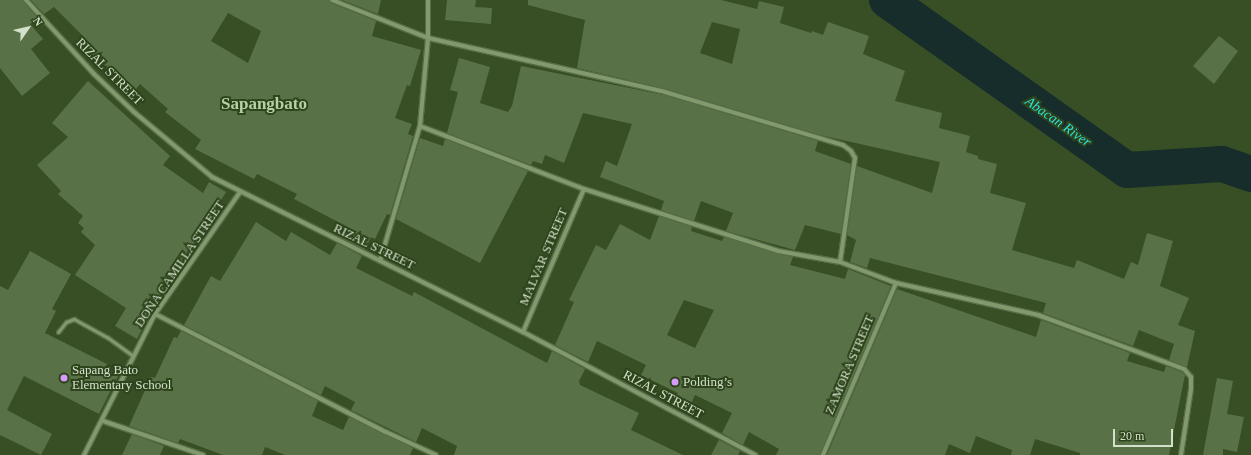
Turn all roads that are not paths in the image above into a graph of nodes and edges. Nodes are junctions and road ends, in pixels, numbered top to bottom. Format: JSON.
{"nodes":[{"id":1,"x":26,"y":0,"type":"edge"},
{"id":2,"x":332,"y":0,"type":"edge"},
{"id":3,"x":428,"y":0,"type":"edge"},
{"id":4,"x":428,"y":38,"type":"junction"},
{"id":5,"x":420,"y":126,"type":"junction"},
{"id":6,"x":584,"y":189,"type":"junction"},
{"id":7,"x":240,"y":192,"type":"junction"},
{"id":8,"x":380,"y":261,"type":"junction"},
{"id":9,"x":840,"y":262,"type":"junction"},
{"id":10,"x":896,"y":283,"type":"junction"},
{"id":11,"x":155,"y":314,"type":"junction"},
{"id":12,"x":58,"y":332,"type":"dead end"},
{"id":13,"x":523,"y":332,"type":"junction"},
{"id":14,"x":133,"y":356,"type":"junction"},
{"id":15,"x":103,"y":421,"type":"junction"},
{"id":16,"x":84,"y":455,"type":"edge"},
{"id":17,"x":203,"y":455,"type":"edge"},
{"id":18,"x":436,"y":455,"type":"edge"},
{"id":19,"x":755,"y":455,"type":"edge"},
{"id":20,"x":823,"y":455,"type":"edge"},
{"id":21,"x":1182,"y":455,"type":"edge"}],
"edges":[{"from":1,"to":7,"type":"street","name":"RIZAL STREET"},
{"from":2,"to":4,"type":"street"},
{"from":3,"to":4,"type":"street"},
{"from":4,"to":5,"type":"street"},
{"from":4,"to":9,"type":"street"},
{"from":5,"to":6,"type":"street"},
{"from":5,"to":8,"type":"street"},
{"from":6,"to":9,"type":"street"},
{"from":6,"to":13,"type":"street","name":"MALVAR STREET"},
{"from":7,"to":8,"type":"street","name":"RIZAL STREET"},
{"from":7,"to":11,"type":"street","name":"DOÑA CAMILLA STREET"},
{"from":8,"to":13,"type":"street","name":"RIZAL STREET"},
{"from":9,"to":10,"type":"street"},
{"from":10,"to":20,"type":"street","name":"ZAMORA STREET"},
{"from":10,"to":21,"type":"street"},
{"from":11,"to":14,"type":"street","name":"DOÑA CAMILLA STREET"},
{"from":11,"to":18,"type":"street"},
{"from":12,"to":14,"type":"lane"},
{"from":13,"to":19,"type":"street","name":"RIZAL STREET"},
{"from":14,"to":15,"type":"street","name":"DOÑA CAMILLA STREET"},
{"from":15,"to":16,"type":"street","name":"DOÑA CAMILLA STREET"},
{"from":15,"to":17,"type":"street"}]}
